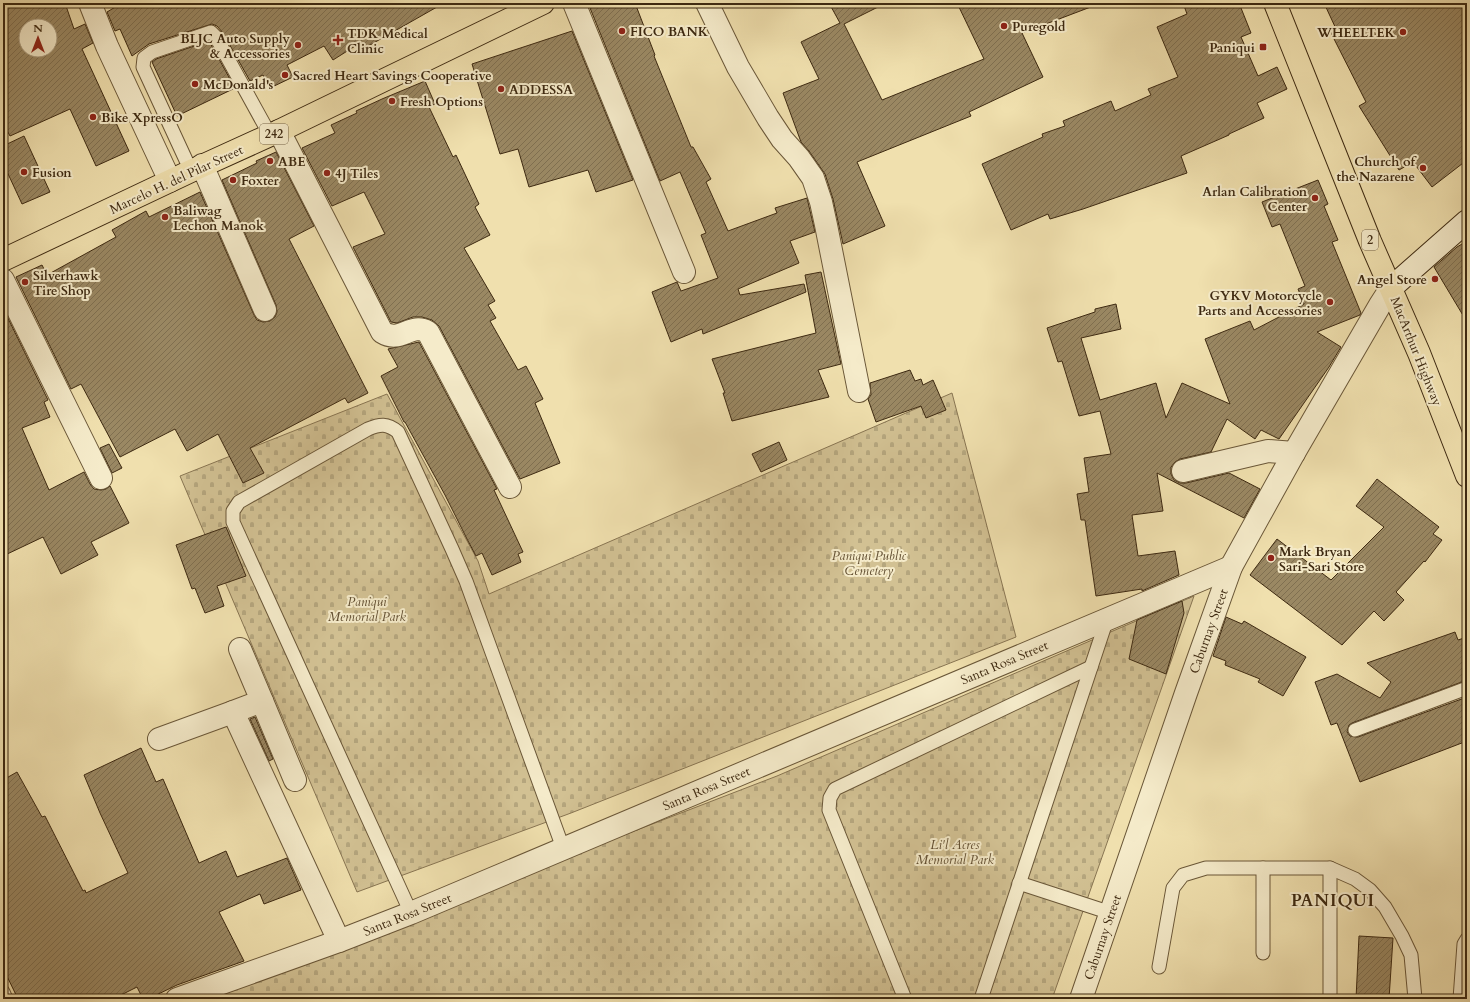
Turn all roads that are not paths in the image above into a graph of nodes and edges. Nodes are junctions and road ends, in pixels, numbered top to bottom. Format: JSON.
{"nodes":[{"id":1,"x":90,"y":3,"type":"edge"},
{"id":2,"x":542,"y":3,"type":"edge"},
{"id":3,"x":574,"y":3,"type":"edge"},
{"id":4,"x":707,"y":3,"type":"edge"},
{"id":5,"x":1275,"y":3,"type":"edge"},
{"id":6,"x":274,"y":133,"type":"junction"},
{"id":7,"x":197,"y":168,"type":"junction"},
{"id":8,"x":170,"y":181,"type":"junction"},
{"id":9,"x":1467,"y":221,"type":"edge"},
{"id":10,"x":3,"y":260,"type":"edge"},
{"id":11,"x":684,"y":272,"type":"dead end"},
{"id":12,"x":3,"y":280,"type":"edge"},
{"id":13,"x":1391,"y":288,"type":"junction"},
{"id":14,"x":265,"y":310,"type":"dead end"},
{"id":15,"x":859,"y":391,"type":"dead end"},
{"id":16,"x":1294,"y":453,"type":"junction"},
{"id":17,"x":1183,"y":471,"type":"dead end"},
{"id":18,"x":1467,"y":476,"type":"edge"},
{"id":19,"x":101,"y":478,"type":"dead end"},
{"id":20,"x":510,"y":487,"type":"dead end"},
{"id":21,"x":1231,"y":567,"type":"junction"},
{"id":22,"x":1107,"y":619,"type":"junction"},
{"id":23,"x":240,"y":649,"type":"dead end"},
{"id":24,"x":1091,"y":667,"type":"junction"},
{"id":25,"x":1467,"y":688,"type":"edge"},
{"id":26,"x":262,"y":701,"type":"junction"},
{"id":27,"x":234,"y":712,"type":"junction"},
{"id":28,"x":1355,"y":730,"type":"dead end"},
{"id":29,"x":159,"y":739,"type":"dead end"},
{"id":30,"x":295,"y":780,"type":"dead end"},
{"id":31,"x":563,"y":848,"type":"junction"},
{"id":32,"x":1263,"y":868,"type":"junction"},
{"id":33,"x":1330,"y":868,"type":"junction"},
{"id":34,"x":1019,"y":883,"type":"junction"},
{"id":35,"x":411,"y":913,"type":"junction"},
{"id":36,"x":1111,"y":913,"type":"junction"},
{"id":37,"x":1467,"y":939,"type":"edge"},
{"id":38,"x":339,"y":941,"type":"junction"},
{"id":39,"x":1263,"y":953,"type":"dead end"},
{"id":40,"x":1159,"y":967,"type":"dead end"},
{"id":41,"x":1464,"y":979,"type":"edge"},
{"id":42,"x":3,"y":992,"type":"edge"},
{"id":43,"x":6,"y":999,"type":"edge"},
{"id":44,"x":177,"y":999,"type":"edge"},
{"id":45,"x":905,"y":999,"type":"edge"},
{"id":46,"x":981,"y":999,"type":"edge"},
{"id":47,"x":1081,"y":999,"type":"edge"},
{"id":48,"x":1330,"y":999,"type":"edge"},
{"id":49,"x":1416,"y":999,"type":"edge"},
{"id":50,"x":1460,"y":999,"type":"edge"}],
"edges":[{"from":1,"to":8,"type":"street"},
{"from":2,"to":6,"type":"main road","name":"Marcelo H. del Pilar Street","number":"242"},
{"from":3,"to":11,"type":"street"},
{"from":4,"to":15,"type":"street"},
{"from":5,"to":13,"type":"main road","name":"MacArthur Highway","number":"2"},
{"from":6,"to":7,"type":"main road","name":"Marcelo H. del Pilar Street","number":"242"},
{"from":6,"to":7,"type":"lane"},
{"from":6,"to":20,"type":"street"},
{"from":7,"to":8,"type":"main road","name":"Marcelo H. del Pilar Street","number":"242"},
{"from":7,"to":14,"type":"street"},
{"from":8,"to":10,"type":"main road","name":"Marcelo H. del Pilar Street","number":"242"},
{"from":9,"to":13,"type":"street","name":"Caburnay Street"},
{"from":12,"to":19,"type":"street"},
{"from":13,"to":16,"type":"street","name":"Caburnay Street"},
{"from":13,"to":18,"type":"main road","name":"MacArthur Highway","number":"2"},
{"from":16,"to":17,"type":"street"},
{"from":16,"to":21,"type":"street","name":"Caburnay Street"},
{"from":21,"to":22,"type":"street","name":"Santa Rosa Street"},
{"from":21,"to":36,"type":"street","name":"Caburnay Street"},
{"from":22,"to":24,"type":"lane"},
{"from":22,"to":31,"type":"street","name":"Santa Rosa Street"},
{"from":23,"to":26,"type":"street"},
{"from":24,"to":34,"type":"lane"},
{"from":24,"to":45,"type":"lane"},
{"from":25,"to":28,"type":"lane"},
{"from":26,"to":27,"type":"street"},
{"from":26,"to":30,"type":"street"},
{"from":27,"to":29,"type":"street"},
{"from":27,"to":38,"type":"street"},
{"from":31,"to":35,"type":"street","name":"Santa Rosa Street"},
{"from":31,"to":35,"type":"lane"},
{"from":32,"to":33,"type":"lane"},
{"from":32,"to":39,"type":"lane"},
{"from":32,"to":40,"type":"lane"},
{"from":33,"to":48,"type":"lane"},
{"from":33,"to":49,"type":"lane"},
{"from":34,"to":36,"type":"lane"},
{"from":34,"to":46,"type":"lane"},
{"from":35,"to":38,"type":"street","name":"Santa Rosa Street"},
{"from":36,"to":47,"type":"street","name":"Caburnay Street"},
{"from":37,"to":41,"type":"lane"},
{"from":38,"to":44,"type":"street","name":"Santa Rosa Street"},
{"from":41,"to":50,"type":"lane"},
{"from":42,"to":43,"type":"lane"}]}
